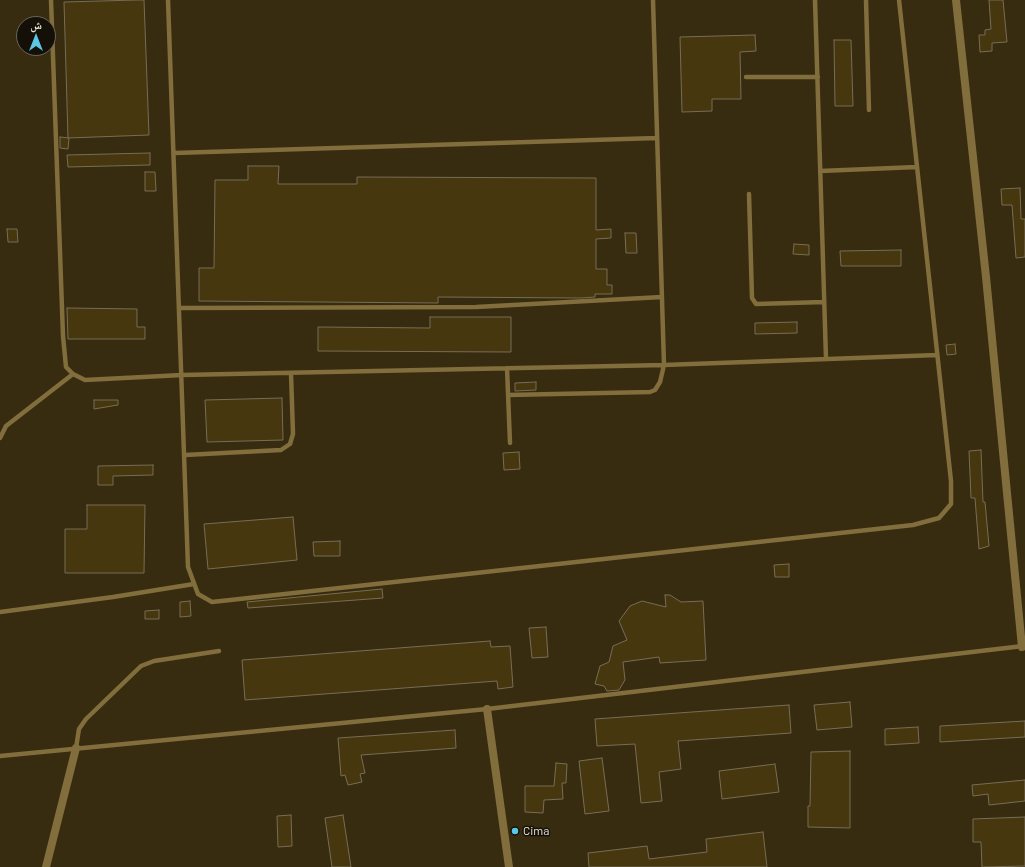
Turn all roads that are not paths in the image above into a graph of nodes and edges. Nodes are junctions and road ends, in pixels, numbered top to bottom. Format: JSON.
{"nodes":[{"id":1,"x":51,"y":0,"type":"edge"},
{"id":2,"x":168,"y":0,"type":"edge"},
{"id":3,"x":653,"y":0,"type":"edge"},
{"id":4,"x":815,"y":0,"type":"edge"},
{"id":5,"x":866,"y":0,"type":"edge"},
{"id":6,"x":899,"y":0,"type":"edge"},
{"id":7,"x":956,"y":0,"type":"edge"},
{"id":8,"x":818,"y":76,"type":"junction"},
{"id":9,"x":746,"y":77,"type":"dead end"},
{"id":10,"x":869,"y":110,"type":"dead end"},
{"id":11,"x":657,"y":138,"type":"junction"},
{"id":12,"x":174,"y":153,"type":"junction"},
{"id":13,"x":917,"y":167,"type":"junction"},
{"id":14,"x":820,"y":171,"type":"junction"},
{"id":15,"x":749,"y":194,"type":"dead end"},
{"id":16,"x":662,"y":297,"type":"junction"},
{"id":17,"x":824,"y":302,"type":"junction"},
{"id":18,"x":180,"y":308,"type":"junction"},
{"id":19,"x":937,"y":355,"type":"junction"},
{"id":20,"x":826,"y":359,"type":"junction"},
{"id":21,"x":664,"y":365,"type":"junction"},
{"id":22,"x":507,"y":368,"type":"junction"},
{"id":23,"x":291,"y":373,"type":"junction"},
{"id":24,"x":73,"y":374,"type":"junction"},
{"id":25,"x":182,"y":375,"type":"junction"},
{"id":26,"x":508,"y":395,"type":"junction"},
{"id":27,"x":0,"y":438,"type":"edge"},
{"id":28,"x":510,"y":443,"type":"dead end"},
{"id":29,"x":185,"y":455,"type":"junction"},
{"id":30,"x":194,"y":584,"type":"junction"},
{"id":31,"x":0,"y":612,"type":"edge"},
{"id":32,"x":1023,"y":646,"type":"edge"},
{"id":33,"x":219,"y":651,"type":"dead end"},
{"id":34,"x":487,"y":709,"type":"junction"},
{"id":35,"x":76,"y":748,"type":"junction"},
{"id":36,"x":0,"y":756,"type":"edge"},
{"id":37,"x":46,"y":867,"type":"edge"},
{"id":38,"x":508,"y":867,"type":"edge"}],
"edges":[{"from":1,"to":24,"type":"lane"},
{"from":2,"to":12,"type":"lane"},
{"from":3,"to":11,"type":"lane"},
{"from":4,"to":8,"type":"lane"},
{"from":5,"to":10,"type":"lane"},
{"from":6,"to":13,"type":"lane"},
{"from":7,"to":32,"type":"street"},
{"from":8,"to":9,"type":"lane"},
{"from":8,"to":14,"type":"lane"},
{"from":11,"to":12,"type":"lane"},
{"from":11,"to":16,"type":"lane"},
{"from":12,"to":18,"type":"lane"},
{"from":13,"to":14,"type":"lane"},
{"from":13,"to":19,"type":"lane"},
{"from":14,"to":17,"type":"lane"},
{"from":15,"to":17,"type":"lane"},
{"from":16,"to":18,"type":"lane"},
{"from":16,"to":21,"type":"lane"},
{"from":17,"to":20,"type":"lane"},
{"from":18,"to":25,"type":"lane"},
{"from":19,"to":20,"type":"lane"},
{"from":19,"to":30,"type":"lane"},
{"from":20,"to":21,"type":"lane"},
{"from":21,"to":22,"type":"lane"},
{"from":21,"to":26,"type":"lane"},
{"from":22,"to":23,"type":"lane"},
{"from":22,"to":26,"type":"lane"},
{"from":23,"to":25,"type":"lane"},
{"from":23,"to":29,"type":"lane"},
{"from":24,"to":25,"type":"lane"},
{"from":24,"to":27,"type":"lane"},
{"from":25,"to":29,"type":"lane"},
{"from":26,"to":28,"type":"lane"},
{"from":29,"to":30,"type":"lane"},
{"from":30,"to":31,"type":"lane"},
{"from":32,"to":34,"type":"lane"},
{"from":33,"to":35,"type":"lane"},
{"from":34,"to":35,"type":"lane"},
{"from":34,"to":38,"type":"street"},
{"from":35,"to":36,"type":"lane"},
{"from":35,"to":37,"type":"street"}]}
